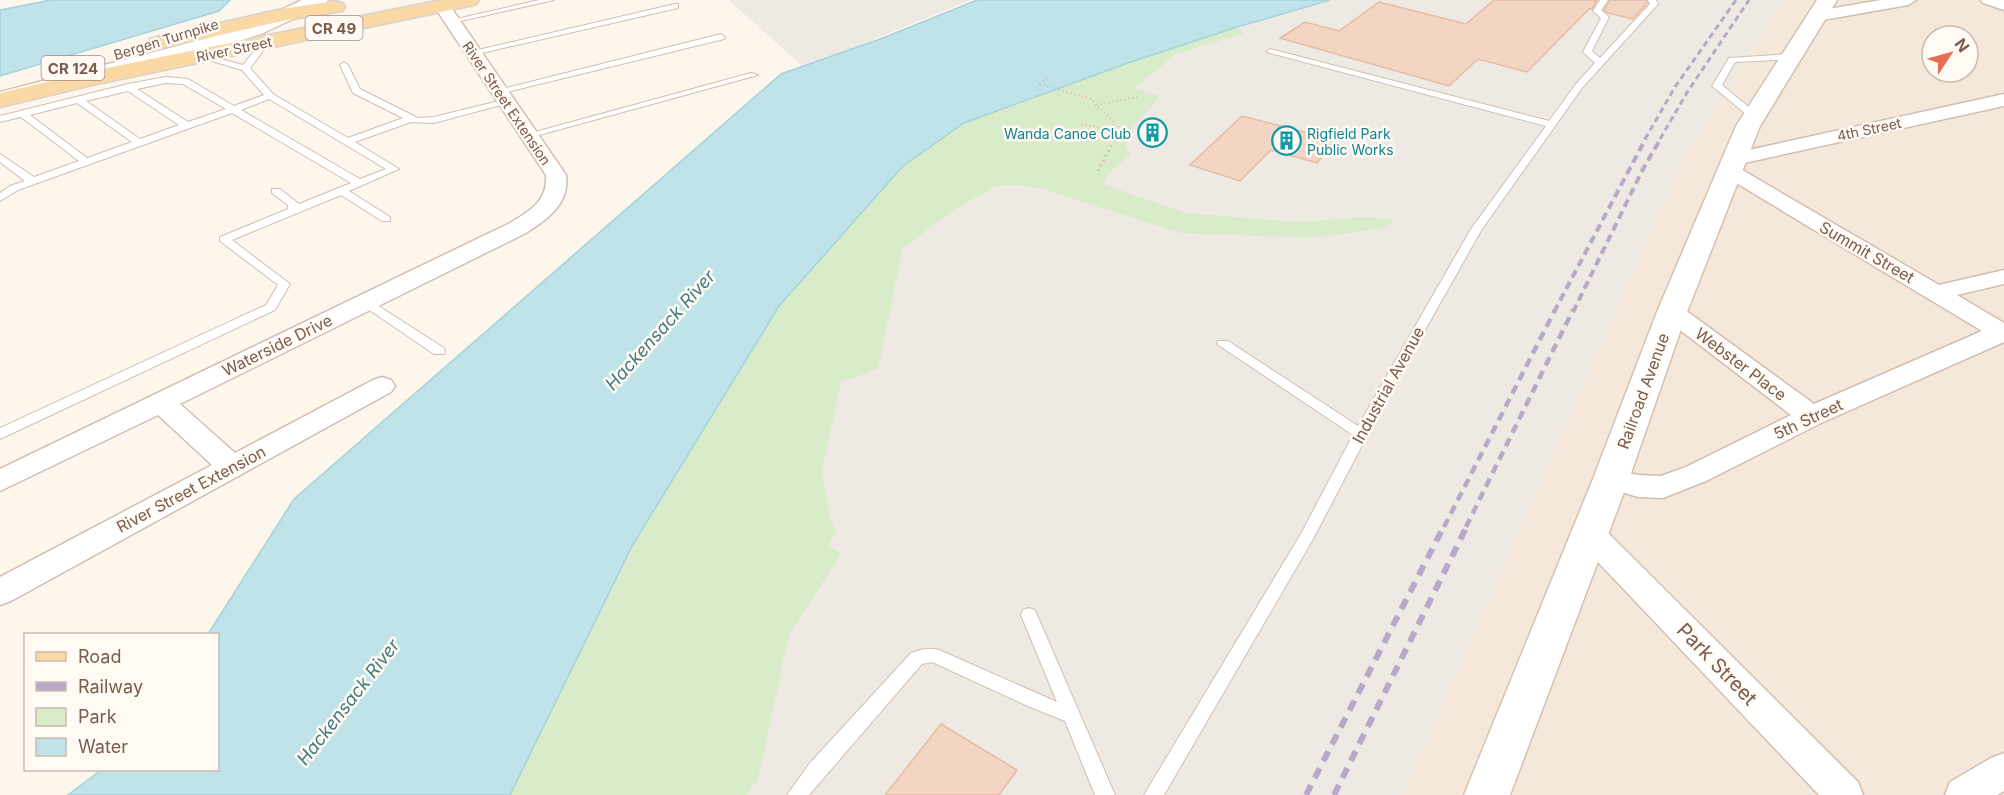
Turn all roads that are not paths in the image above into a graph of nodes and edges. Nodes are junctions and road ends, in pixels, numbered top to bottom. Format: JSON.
{"nodes":[{"id":1,"x":318,"y":0,"type":"edge"},
{"id":2,"x":382,"y":0,"type":"edge"},
{"id":3,"x":469,"y":0,"type":"edge"},
{"id":4,"x":550,"y":0,"type":"edge"},
{"id":5,"x":1604,"y":0,"type":"edge"},
{"id":6,"x":1652,"y":0,"type":"edge"},
{"id":7,"x":1908,"y":0,"type":"edge"},
{"id":8,"x":1989,"y":0,"type":"edge"},
{"id":9,"x":2004,"y":5,"type":"edge"},
{"id":10,"x":675,"y":6,"type":"dead end"},
{"id":11,"x":293,"y":7,"type":"edge"},
{"id":12,"x":1822,"y":8,"type":"edge"},
{"id":13,"x":447,"y":13,"type":"junction"},
{"id":14,"x":721,"y":37,"type":"dead end"},
{"id":15,"x":266,"y":42,"type":"junction"},
{"id":16,"x":473,"y":52,"type":"junction"},
{"id":17,"x":1270,"y":52,"type":"dead end"},
{"id":18,"x":199,"y":56,"type":"junction"},
{"id":19,"x":1791,"y":57,"type":"junction"},
{"id":20,"x":1600,"y":63,"type":"junction"},
{"id":21,"x":344,"y":65,"type":"dead end"},
{"id":22,"x":245,"y":68,"type":"junction"},
{"id":23,"x":754,"y":75,"type":"dead end"},
{"id":24,"x":128,"y":87,"type":"junction"},
{"id":25,"x":0,"y":90,"type":"edge"},
{"id":26,"x":270,"y":96,"type":"junction"},
{"id":27,"x":503,"y":96,"type":"junction"},
{"id":28,"x":0,"y":99,"type":"edge"},
{"id":29,"x":78,"y":99,"type":"junction"},
{"id":30,"x":2004,"y":100,"type":"edge"},
{"id":31,"x":235,"y":109,"type":"junction"},
{"id":32,"x":22,"y":113,"type":"junction"},
{"id":33,"x":1754,"y":116,"type":"junction"},
{"id":34,"x":0,"y":119,"type":"edge"},
{"id":35,"x":410,"y":119,"type":"junction"},
{"id":36,"x":1550,"y":124,"type":"junction"},
{"id":37,"x":188,"y":126,"type":"junction"},
{"id":38,"x":529,"y":135,"type":"junction"},
{"id":39,"x":349,"y":141,"type":"junction"},
{"id":40,"x":139,"y":143,"type":"junction"},
{"id":41,"x":0,"y":158,"type":"edge"},
{"id":42,"x":86,"y":162,"type":"junction"},
{"id":43,"x":1732,"y":165,"type":"junction"},
{"id":44,"x":32,"y":181,"type":"junction"},
{"id":45,"x":360,"y":184,"type":"junction"},
{"id":46,"x":276,"y":191,"type":"dead end"},
{"id":47,"x":342,"y":191,"type":"junction"},
{"id":48,"x":0,"y":198,"type":"edge"},
{"id":49,"x":550,"y":203,"type":"joint"},
{"id":50,"x":293,"y":211,"type":"junction"},
{"id":51,"x":386,"y":219,"type":"dead end"},
{"id":52,"x":2004,"y":277,"type":"edge"},
{"id":53,"x":1937,"y":293,"type":"junction"},
{"id":54,"x":366,"y":302,"type":"junction"},
{"id":55,"x":1672,"y":312,"type":"junction"},
{"id":56,"x":2003,"y":333,"type":"edge"},
{"id":57,"x":1223,"y":344,"type":"dead end"},
{"id":58,"x":439,"y":351,"type":"dead end"},
{"id":59,"x":382,"y":386,"type":"dead end"},
{"id":60,"x":161,"y":402,"type":"junction"},
{"id":61,"x":1811,"y":416,"type":"junction"},
{"id":62,"x":0,"y":434,"type":"edge"},
{"id":63,"x":1361,"y":434,"type":"junction"},
{"id":64,"x":232,"y":467,"type":"junction"},
{"id":65,"x":1611,"y":479,"type":"junction"},
{"id":66,"x":0,"y":481,"type":"edge"},
{"id":67,"x":1589,"y":533,"type":"junction"},
{"id":68,"x":0,"y":592,"type":"edge"},
{"id":69,"x":1029,"y":615,"type":"dead end"},
{"id":70,"x":1071,"y":715,"type":"junction"},
{"id":71,"x":2004,"y":770,"type":"edge"},
{"id":72,"x":797,"y":795,"type":"edge"},
{"id":73,"x":1105,"y":795,"type":"edge"},
{"id":74,"x":1154,"y":795,"type":"edge"},
{"id":75,"x":1487,"y":795,"type":"edge"},
{"id":76,"x":1844,"y":795,"type":"edge"},
{"id":77,"x":1964,"y":795,"type":"edge"}],
"edges":[{"from":1,"to":11,"type":"main road","name":"Bergen Turnpike","number":"CR 124"},
{"from":2,"to":11,"type":"main road","number":"CR 49"},
{"from":3,"to":13,"type":"main road","name":"River Street","number":"CR 49"},
{"from":4,"to":13,"type":"lane"},
{"from":5,"to":20,"type":"lane"},
{"from":6,"to":20,"type":"lane","name":"Industrial Avenue"},
{"from":7,"to":12,"type":"street"},
{"from":8,"to":9,"type":"street"},
{"from":10,"to":16,"type":"lane"},
{"from":11,"to":25,"type":"main road","name":"Bergen Turnpike","number":"CR 124"},
{"from":11,"to":28,"type":"main road","name":"Bergen Turnpike","number":"CR 124"},
{"from":12,"to":19,"type":"main road","name":"Railroad Avenue"},
{"from":13,"to":15,"type":"main road","name":"River Street","number":"CR 49"},
{"from":13,"to":16,"type":"street","name":"River Street Extension"},
{"from":14,"to":27,"type":"lane"},
{"from":15,"to":18,"type":"main road","name":"River Street","number":"CR 49"},
{"from":15,"to":22,"type":"lane"},
{"from":16,"to":27,"type":"street","name":"River Street Extension"},
{"from":17,"to":36,"type":"lane"},
{"from":18,"to":22,"type":"lane"},
{"from":18,"to":28,"type":"main road","name":"River Street","number":"CR 49"},
{"from":19,"to":33,"type":"main road","name":"Railroad Avenue"},
{"from":19,"to":33,"type":"lane"},
{"from":20,"to":36,"type":"lane","name":"Industrial Avenue"},
{"from":21,"to":35,"type":"lane"},
{"from":22,"to":26,"type":"lane"},
{"from":23,"to":38,"type":"lane"},
{"from":24,"to":29,"type":"lane"},
{"from":24,"to":31,"type":"lane"},
{"from":24,"to":37,"type":"lane"},
{"from":26,"to":31,"type":"lane"},
{"from":26,"to":39,"type":"lane"},
{"from":27,"to":35,"type":"lane"},
{"from":27,"to":38,"type":"street","name":"River Street Extension"},
{"from":29,"to":32,"type":"lane"},
{"from":29,"to":40,"type":"lane"},
{"from":30,"to":43,"type":"street","name":"4th Street"},
{"from":31,"to":37,"type":"lane"},
{"from":31,"to":45,"type":"lane"},
{"from":32,"to":34,"type":"lane"},
{"from":32,"to":42,"type":"lane"},
{"from":33,"to":43,"type":"main road","name":"Railroad Avenue"},
{"from":35,"to":39,"type":"lane"},
{"from":36,"to":63,"type":"lane","name":"Industrial Avenue"},
{"from":37,"to":40,"type":"lane"},
{"from":38,"to":49,"type":"street","name":"River Street Extension"},
{"from":39,"to":45,"type":"lane"},
{"from":40,"to":42,"type":"lane"},
{"from":41,"to":44,"type":"lane"},
{"from":42,"to":44,"type":"lane"},
{"from":43,"to":53,"type":"street","name":"Summit Street"},
{"from":43,"to":55,"type":"main road","name":"Railroad Avenue"},
{"from":44,"to":48,"type":"lane"},
{"from":45,"to":47,"type":"lane"},
{"from":46,"to":50,"type":"lane"},
{"from":47,"to":50,"type":"lane"},
{"from":47,"to":51,"type":"lane"},
{"from":49,"to":54,"type":"street","name":"Waterside Drive"},
{"from":50,"to":62,"type":"lane"},
{"from":52,"to":53,"type":"street"},
{"from":53,"to":56,"type":"street","name":"Summit Street"},
{"from":54,"to":58,"type":"lane"},
{"from":54,"to":60,"type":"street","name":"Waterside Drive"},
{"from":55,"to":61,"type":"street","name":"Webster Place"},
{"from":55,"to":65,"type":"main road","name":"Railroad Avenue"},
{"from":56,"to":61,"type":"street","name":"5th Street"},
{"from":57,"to":63,"type":"lane"},
{"from":59,"to":64,"type":"street","name":"River Street Extension"},
{"from":60,"to":64,"type":"street"},
{"from":60,"to":66,"type":"street","name":"Waterside Drive"},
{"from":61,"to":65,"type":"street","name":"5th Street"},
{"from":63,"to":74,"type":"lane","name":"Industrial Avenue"},
{"from":64,"to":68,"type":"street","name":"River Street Extension"},
{"from":65,"to":67,"type":"main road","name":"Railroad Avenue"},
{"from":67,"to":75,"type":"main road","name":"Railroad Avenue"},
{"from":67,"to":76,"type":"street","name":"Park Street"},
{"from":69,"to":70,"type":"lane"},
{"from":70,"to":72,"type":"lane"},
{"from":70,"to":73,"type":"lane"},
{"from":71,"to":77,"type":"street"}]}
